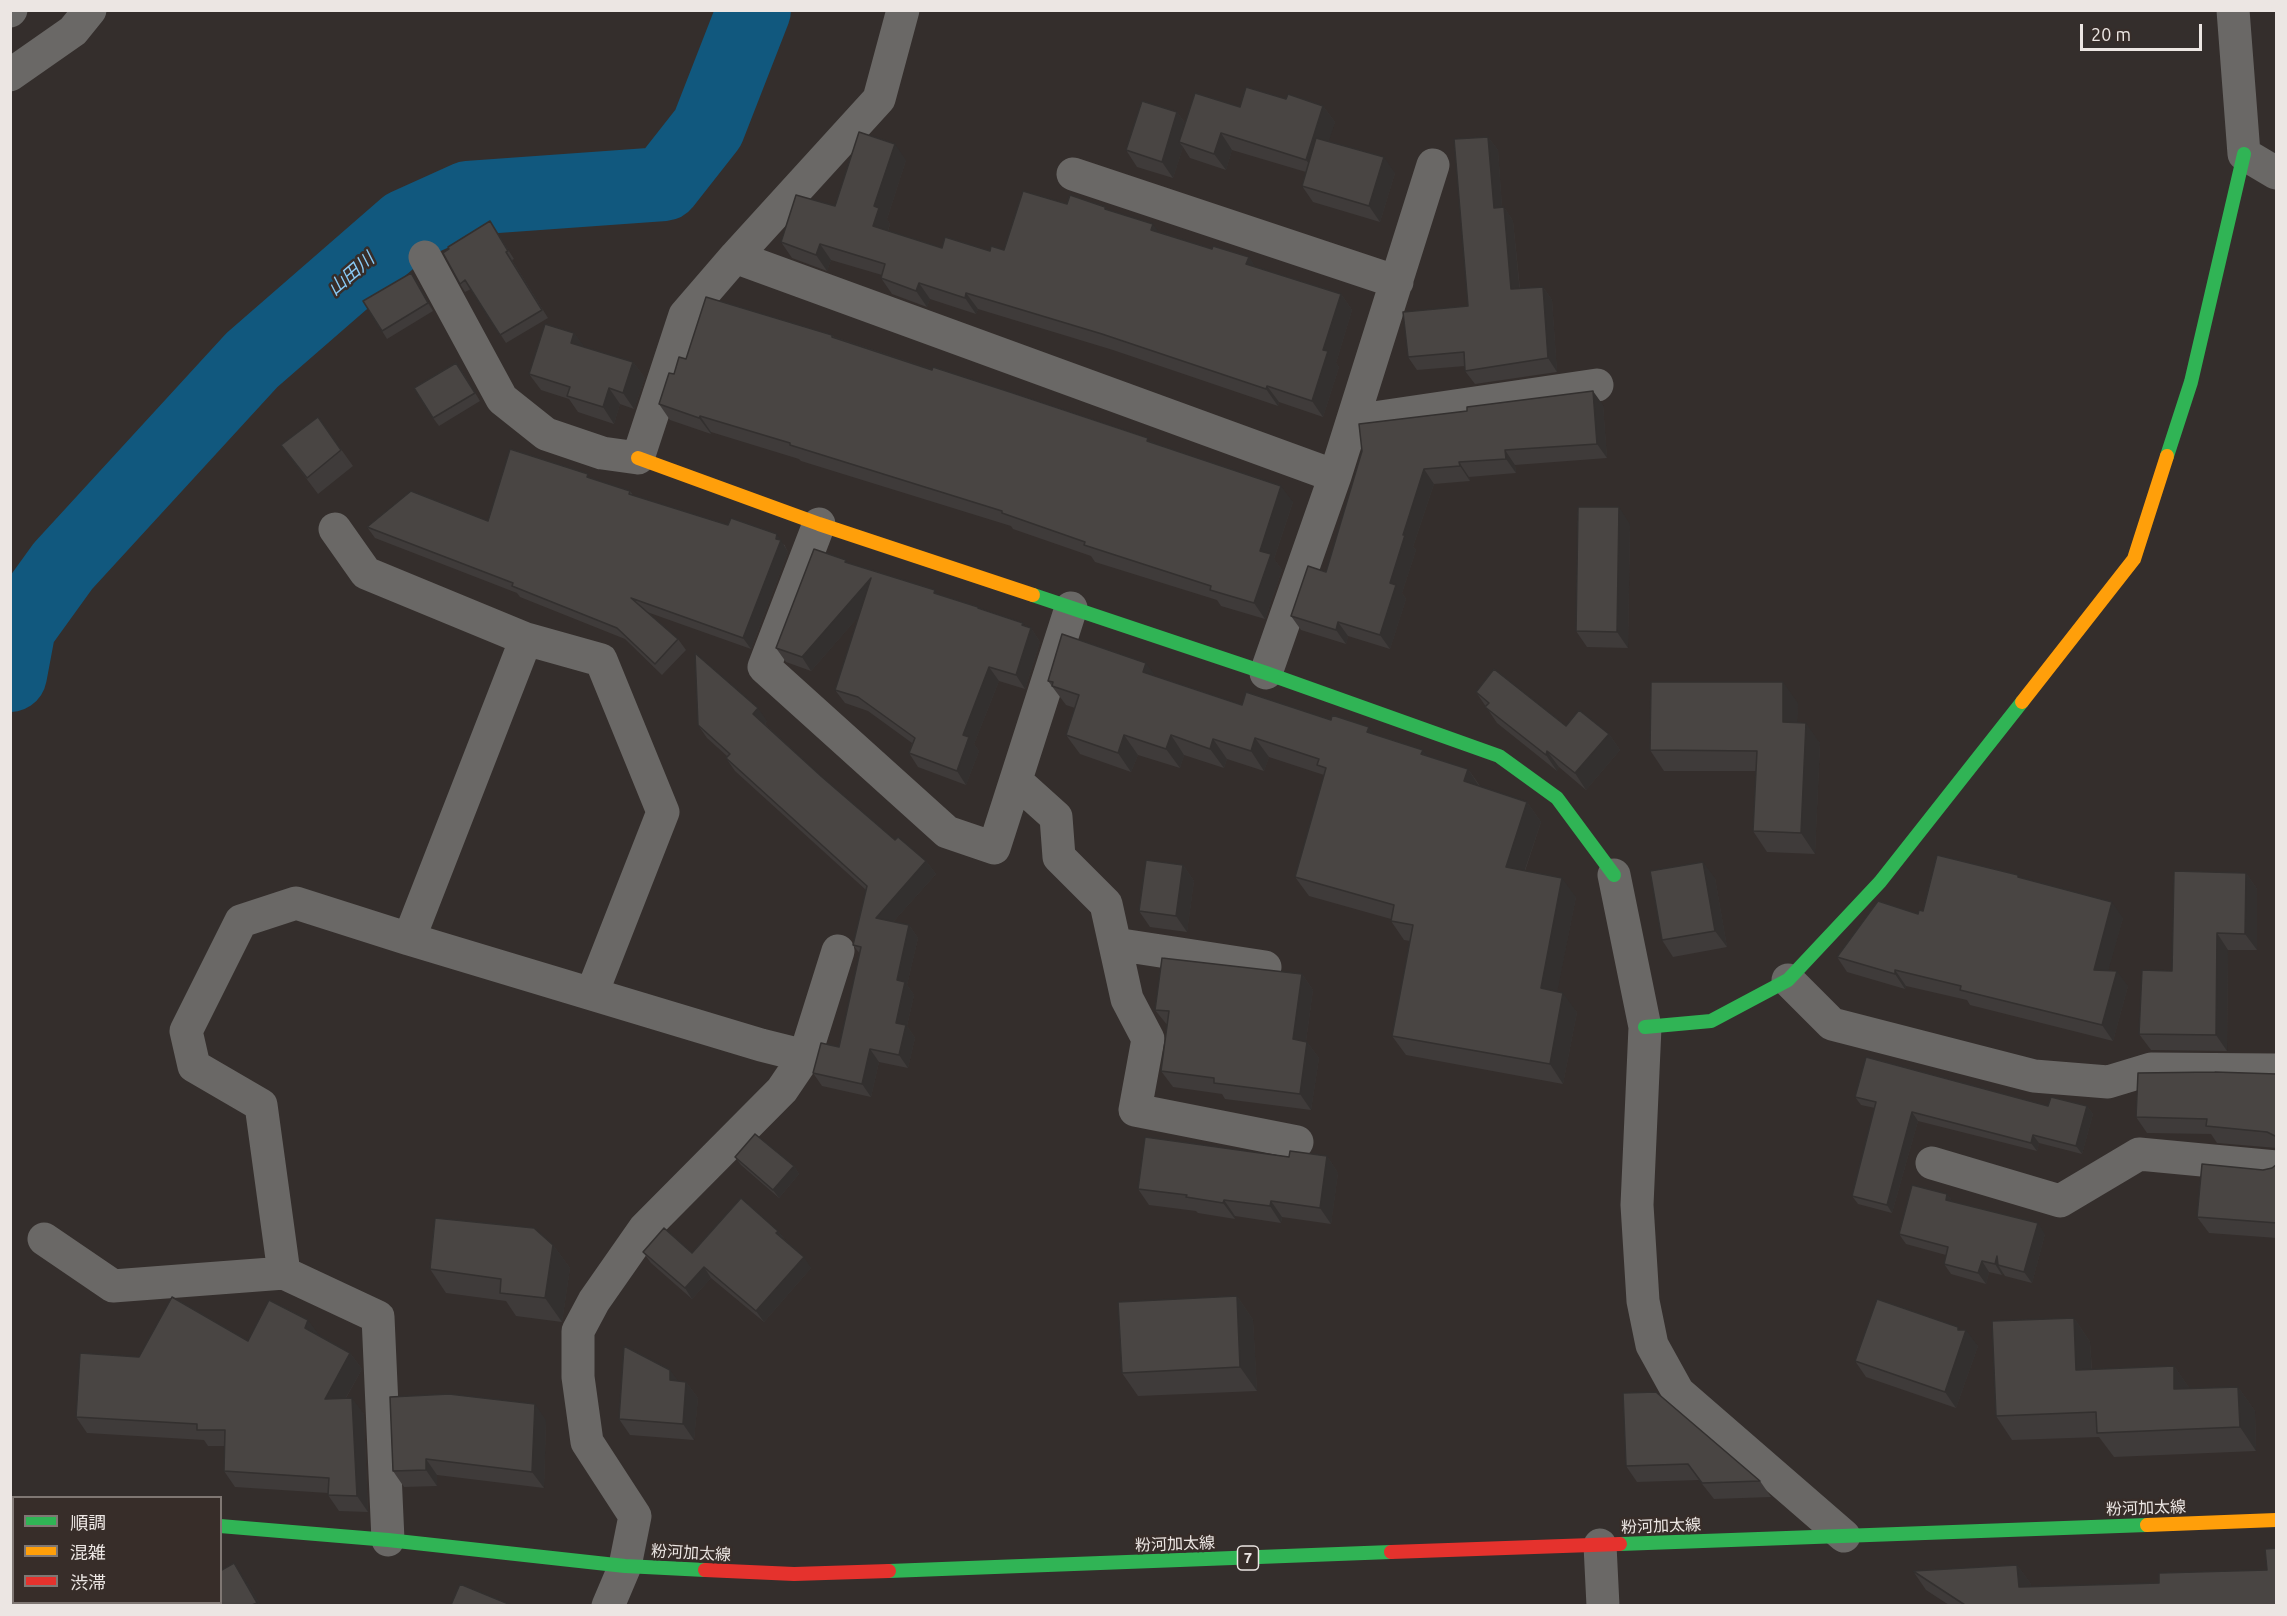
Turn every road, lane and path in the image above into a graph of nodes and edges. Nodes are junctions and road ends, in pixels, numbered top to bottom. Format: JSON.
{"nodes":[{"id":1,"x":90,"y":10,"type":"edge"},
{"id":2,"x":903,"y":10,"type":"edge"},
{"id":3,"x":2233,"y":10,"type":"edge"},
{"id":4,"x":10,"y":75,"type":"edge"},
{"id":5,"x":2244,"y":154,"type":"junction"},
{"id":6,"x":1433,"y":165,"type":"dead end"},
{"id":7,"x":2277,"y":172,"type":"edge"},
{"id":8,"x":1073,"y":174,"type":"dead end"},
{"id":9,"x":425,"y":257,"type":"dead end"},
{"id":10,"x":735,"y":257,"type":"junction"},
{"id":11,"x":1397,"y":282,"type":"junction"},
{"id":12,"x":1597,"y":385,"type":"dead end"},
{"id":13,"x":1353,"y":421,"type":"junction"},
{"id":14,"x":638,"y":458,"type":"junction"},
{"id":15,"x":1335,"y":476,"type":"junction"},
{"id":16,"x":819,"y":524,"type":"junction"},
{"id":17,"x":335,"y":529,"type":"dead end"},
{"id":18,"x":1071,"y":608,"type":"junction"},
{"id":19,"x":526,"y":639,"type":"junction"},
{"id":20,"x":1266,"y":673,"type":"junction"},
{"id":21,"x":1016,"y":781,"type":"junction"},
{"id":22,"x":1614,"y":875,"type":"joint"},
{"id":23,"x":409,"y":939,"type":"junction"},
{"id":24,"x":1115,"y":944,"type":"junction"},
{"id":25,"x":838,"y":951,"type":"dead end"},
{"id":26,"x":1265,"y":968,"type":"edge"},
{"id":27,"x":1788,"y":980,"type":"junction"},
{"id":28,"x":592,"y":993,"type":"junction"},
{"id":29,"x":1645,"y":1027,"type":"junction"},
{"id":30,"x":805,"y":1056,"type":"junction"},
{"id":31,"x":2277,"y":1070,"type":"edge"},
{"id":32,"x":1297,"y":1142,"type":"dead end"},
{"id":33,"x":1932,"y":1164,"type":"dead end"},
{"id":34,"x":2277,"y":1167,"type":"edge"},
{"id":35,"x":44,"y":1239,"type":"dead end"},
{"id":36,"x":284,"y":1273,"type":"junction"},
{"id":37,"x":2277,"y":1520,"type":"edge"},
{"id":38,"x":222,"y":1526,"type":"edge"},
{"id":39,"x":1844,"y":1536,"type":"junction"},
{"id":40,"x":388,"y":1540,"type":"junction"},
{"id":41,"x":1600,"y":1545,"type":"junction"},
{"id":42,"x":625,"y":1566,"type":"junction"},
{"id":43,"x":608,"y":1605,"type":"edge"},
{"id":44,"x":1603,"y":1605,"type":"edge"}],
"edges":[{"from":1,"to":4,"type":"street"},
{"from":2,"to":10,"type":"street"},
{"from":3,"to":5,"type":"street"},
{"from":5,"to":7,"type":"street"},
{"from":5,"to":27,"type":"street"},
{"from":6,"to":11,"type":"street"},
{"from":8,"to":11,"type":"street"},
{"from":9,"to":14,"type":"street"},
{"from":10,"to":14,"type":"street"},
{"from":10,"to":15,"type":"street"},
{"from":11,"to":13,"type":"street"},
{"from":12,"to":13,"type":"street"},
{"from":13,"to":15,"type":"street"},
{"from":14,"to":16,"type":"street"},
{"from":15,"to":20,"type":"street"},
{"from":16,"to":18,"type":"street"},
{"from":16,"to":21,"type":"street"},
{"from":17,"to":19,"type":"street"},
{"from":18,"to":20,"type":"street"},
{"from":18,"to":21,"type":"street"},
{"from":19,"to":23,"type":"street"},
{"from":19,"to":28,"type":"street"},
{"from":20,"to":22,"type":"street"},
{"from":21,"to":24,"type":"street"},
{"from":22,"to":29,"type":"street"},
{"from":23,"to":28,"type":"street"},
{"from":23,"to":36,"type":"street"},
{"from":24,"to":26,"type":"street"},
{"from":24,"to":32,"type":"street"},
{"from":25,"to":30,"type":"street"},
{"from":27,"to":29,"type":"street"},
{"from":27,"to":31,"type":"street"},
{"from":28,"to":30,"type":"street"},
{"from":29,"to":39,"type":"street"},
{"from":30,"to":42,"type":"street"},
{"from":33,"to":34,"type":"street"},
{"from":35,"to":36,"type":"street"},
{"from":36,"to":40,"type":"street"},
{"from":37,"to":39,"type":"street","name":"粉河加太線","number":"7"},
{"from":38,"to":40,"type":"street","name":"粉河加太線","number":"7"},
{"from":39,"to":41,"type":"street","name":"粉河加太線","number":"7"},
{"from":40,"to":42,"type":"street","name":"粉河加太線","number":"7"},
{"from":41,"to":42,"type":"street","name":"粉河加太線","number":"7"},
{"from":41,"to":44,"type":"street"},
{"from":42,"to":43,"type":"street"}]}
